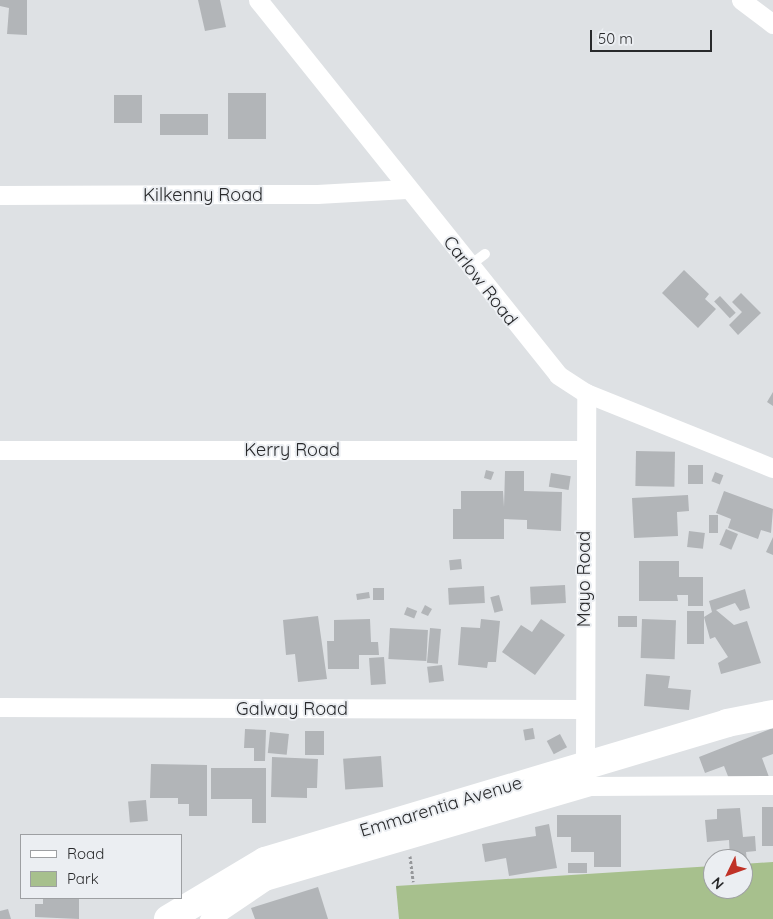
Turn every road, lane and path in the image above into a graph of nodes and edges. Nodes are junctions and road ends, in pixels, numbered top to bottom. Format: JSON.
{"nodes":[{"id":1,"x":259,"y":0,"type":"edge"},
{"id":2,"x":741,"y":0,"type":"edge"},
{"id":3,"x":773,"y":24,"type":"edge"},
{"id":4,"x":406,"y":189,"type":"junction"},
{"id":5,"x":0,"y":194,"type":"edge"},
{"id":6,"x":485,"y":254,"type":"dead end"},
{"id":7,"x":469,"y":266,"type":"junction"},
{"id":8,"x":586,"y":393,"type":"junction"},
{"id":9,"x":0,"y":450,"type":"edge"},
{"id":10,"x":584,"y":450,"type":"junction"},
{"id":11,"x":773,"y":468,"type":"edge"},
{"id":12,"x":773,"y":702,"type":"edge"},
{"id":13,"x":0,"y":707,"type":"edge"},
{"id":14,"x":584,"y":709,"type":"junction"},
{"id":15,"x":773,"y":714,"type":"edge"},
{"id":16,"x":727,"y":723,"type":"junction"},
{"id":17,"x":585,"y":765,"type":"junction"},
{"id":18,"x":773,"y":785,"type":"edge"},
{"id":19,"x":408,"y":840,"type":"junction"},
{"id":20,"x":413,"y":882,"type":"dead end"},
{"id":21,"x":168,"y":919,"type":"edge"},
{"id":22,"x":209,"y":919,"type":"edge"}],
"edges":[{"from":1,"to":4,"type":"street","name":"Carlow Road"},
{"from":2,"to":3,"type":"street"},
{"from":4,"to":5,"type":"street","name":"Kilkenny Road"},
{"from":4,"to":7,"type":"street","name":"Carlow Road"},
{"from":6,"to":7,"type":"lane"},
{"from":7,"to":8,"type":"street","name":"Carlow Road"},
{"from":8,"to":10,"type":"street","name":"Mayo Road"},
{"from":8,"to":11,"type":"street","name":"Carlow Road"},
{"from":9,"to":10,"type":"street","name":"Kerry Road"},
{"from":10,"to":14,"type":"street","name":"Mayo Road"},
{"from":12,"to":16,"type":"street","name":"Emmarentia Avenue"},
{"from":13,"to":14,"type":"street","name":"Galway Road"},
{"from":14,"to":17,"type":"street","name":"Mayo Road"},
{"from":15,"to":16,"type":"street","name":"Emmarentia Avenue"},
{"from":16,"to":17,"type":"street","name":"Emmarentia Avenue"},
{"from":17,"to":21,"type":"street","name":"Emmarentia Avenue"},
{"from":18,"to":19,"type":"street"},
{"from":19,"to":20,"type":"path"},
{"from":19,"to":22,"type":"street"}]}
